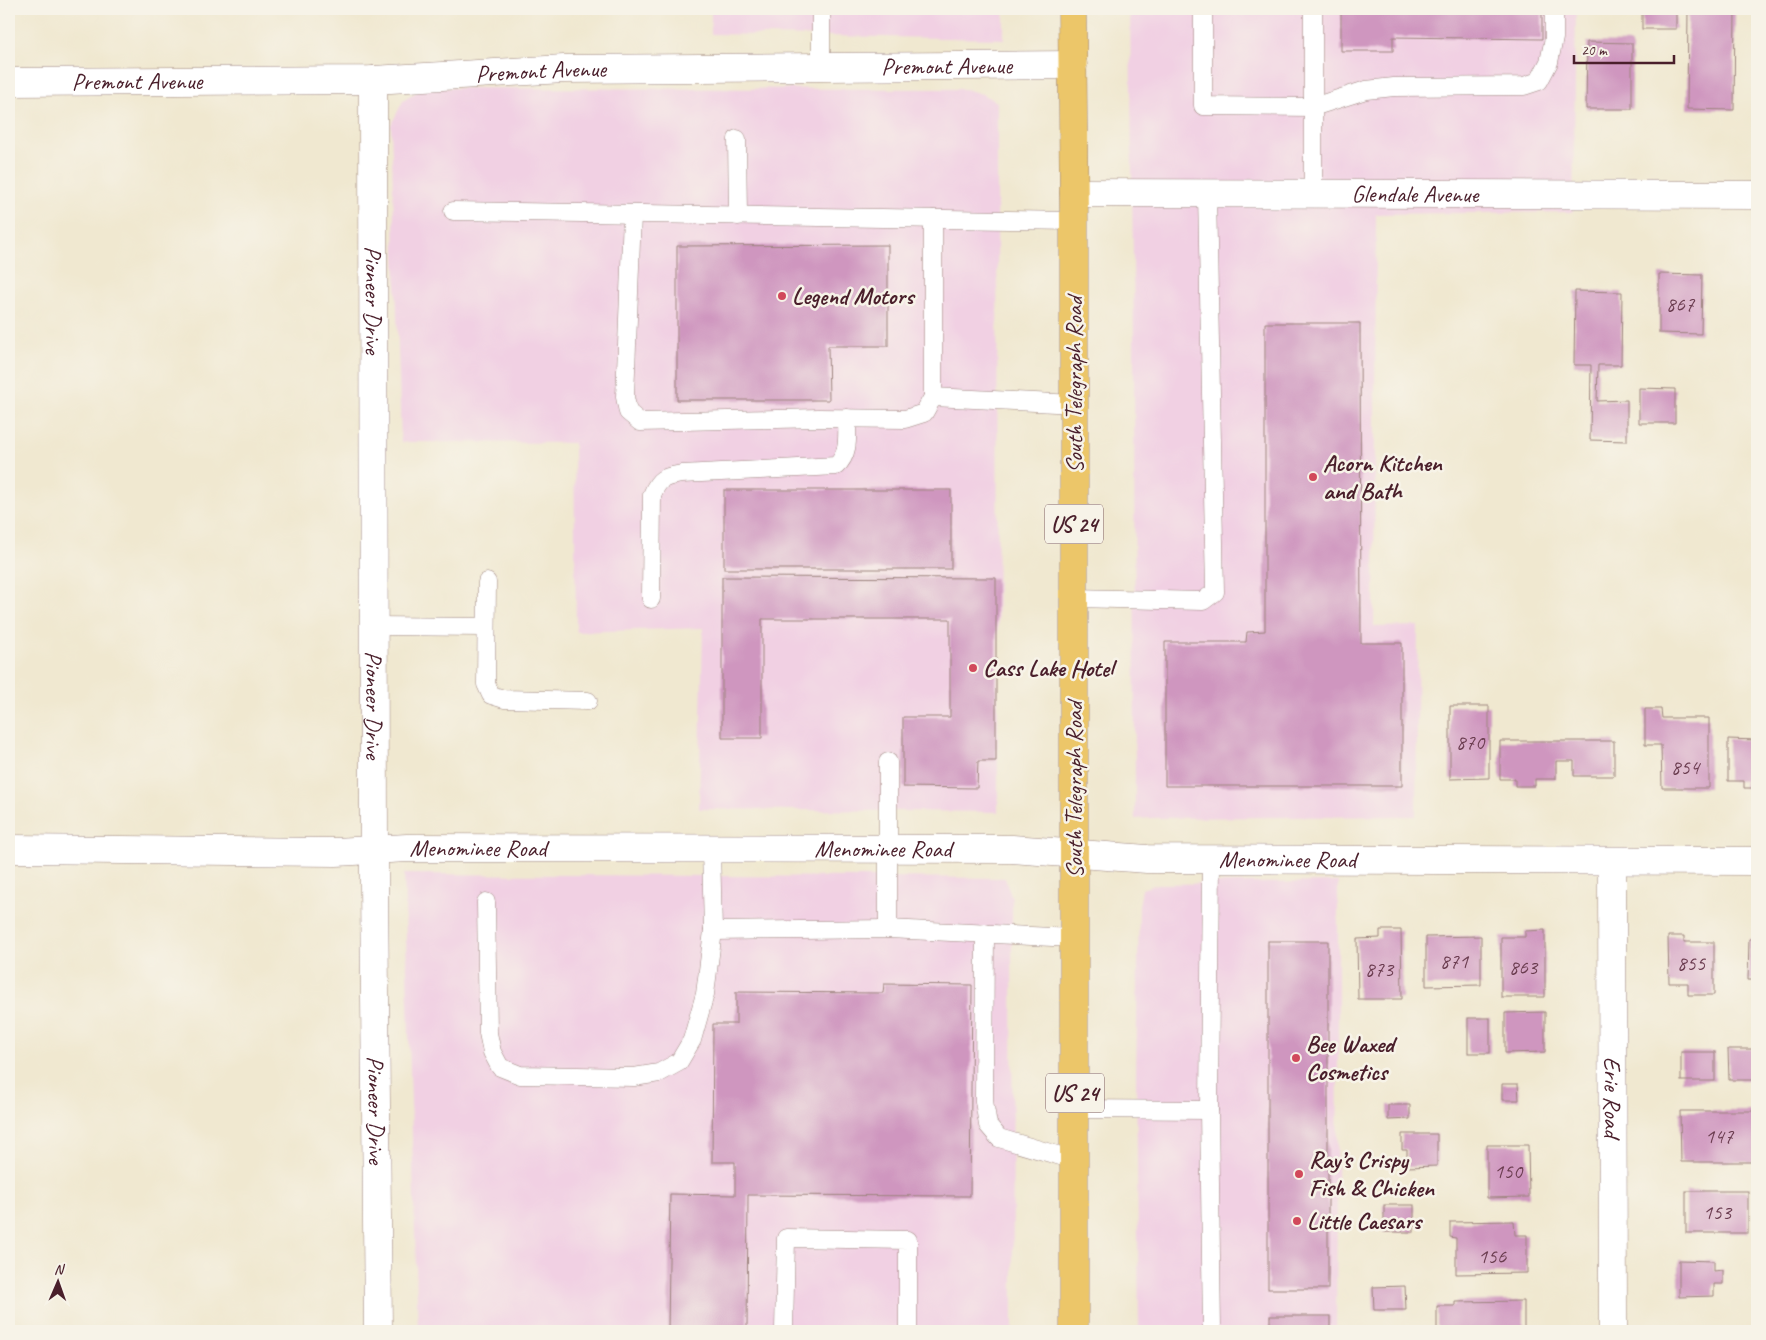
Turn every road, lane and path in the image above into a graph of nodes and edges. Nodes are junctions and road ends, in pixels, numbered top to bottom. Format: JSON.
{"nodes":[{"id":1,"x":821,"y":9,"type":"edge"},
{"id":2,"x":1072,"y":9,"type":"edge"},
{"id":3,"x":1203,"y":9,"type":"edge"},
{"id":4,"x":1313,"y":9,"type":"edge"},
{"id":5,"x":1554,"y":9,"type":"edge"},
{"id":6,"x":1073,"y":64,"type":"junction"},
{"id":7,"x":821,"y":67,"type":"junction"},
{"id":8,"x":374,"y":80,"type":"junction"},
{"id":9,"x":9,"y":82,"type":"edge"},
{"id":10,"x":1313,"y":107,"type":"junction"},
{"id":11,"x":737,"y":140,"type":"dead end"},
{"id":12,"x":1074,"y":193,"type":"junction"},
{"id":13,"x":1207,"y":194,"type":"junction"},
{"id":14,"x":1313,"y":194,"type":"junction"},
{"id":15,"x":1757,"y":194,"type":"edge"},
{"id":16,"x":452,"y":211,"type":"dead end"},
{"id":17,"x":632,"y":215,"type":"junction"},
{"id":18,"x":738,"y":216,"type":"junction"},
{"id":19,"x":933,"y":219,"type":"junction"},
{"id":20,"x":1074,"y":221,"type":"junction"},
{"id":21,"x":933,"y":397,"type":"junction"},
{"id":22,"x":1075,"y":404,"type":"junction"},
{"id":23,"x":847,"y":418,"type":"junction"},
{"id":24,"x":487,"y":582,"type":"dead end"},
{"id":25,"x":651,"y":598,"type":"dead end"},
{"id":26,"x":1074,"y":598,"type":"junction"},
{"id":27,"x":373,"y":626,"type":"junction"},
{"id":28,"x":485,"y":627,"type":"junction"},
{"id":29,"x":588,"y":701,"type":"dead end"},
{"id":30,"x":888,"y":762,"type":"dead end"},
{"id":31,"x":711,"y":848,"type":"junction"},
{"id":32,"x":9,"y":849,"type":"edge"},
{"id":33,"x":888,"y":849,"type":"junction"},
{"id":34,"x":374,"y":850,"type":"junction"},
{"id":35,"x":1074,"y":854,"type":"junction"},
{"id":36,"x":1211,"y":860,"type":"junction"},
{"id":37,"x":1757,"y":861,"type":"edge"},
{"id":38,"x":1612,"y":862,"type":"junction"},
{"id":39,"x":486,"y":902,"type":"dead end"},
{"id":40,"x":888,"y":929,"type":"junction"},
{"id":41,"x":713,"y":931,"type":"junction"},
{"id":42,"x":985,"y":934,"type":"junction"},
{"id":43,"x":1074,"y":938,"type":"junction"},
{"id":44,"x":1074,"y":1109,"type":"junction"},
{"id":45,"x":1210,"y":1110,"type":"junction"},
{"id":46,"x":1074,"y":1160,"type":"junction"},
{"id":47,"x":378,"y":1331,"type":"edge"},
{"id":48,"x":784,"y":1331,"type":"edge"},
{"id":49,"x":908,"y":1331,"type":"edge"},
{"id":50,"x":1074,"y":1331,"type":"edge"},
{"id":51,"x":1212,"y":1331,"type":"edge"},
{"id":52,"x":1613,"y":1331,"type":"edge"}],
"edges":[{"from":1,"to":7,"type":"lane"},
{"from":2,"to":6,"type":"highway","name":"South Telegraph Road","number":"US 24"},
{"from":3,"to":10,"type":"lane"},
{"from":4,"to":10,"type":"lane"},
{"from":5,"to":10,"type":"lane"},
{"from":6,"to":7,"type":"street","name":"Premont Avenue"},
{"from":6,"to":12,"type":"highway","name":"South Telegraph Road","number":"US 24"},
{"from":7,"to":8,"type":"street","name":"Premont Avenue"},
{"from":8,"to":9,"type":"street","name":"Premont Avenue"},
{"from":8,"to":27,"type":"street","name":"Pioneer Drive"},
{"from":10,"to":14,"type":"lane"},
{"from":11,"to":18,"type":"lane"},
{"from":12,"to":13,"type":"street","name":"Glendale Avenue"},
{"from":12,"to":20,"type":"highway","name":"South Telegraph Road","number":"US 24"},
{"from":13,"to":14,"type":"street","name":"Glendale Avenue"},
{"from":13,"to":26,"type":"lane"},
{"from":14,"to":15,"type":"street","name":"Glendale Avenue"},
{"from":16,"to":17,"type":"lane"},
{"from":17,"to":18,"type":"lane"},
{"from":17,"to":23,"type":"lane"},
{"from":18,"to":19,"type":"lane"},
{"from":19,"to":20,"type":"lane"},
{"from":19,"to":21,"type":"lane"},
{"from":20,"to":22,"type":"highway","name":"South Telegraph Road","number":"US 24"},
{"from":21,"to":22,"type":"lane"},
{"from":21,"to":23,"type":"lane"},
{"from":22,"to":26,"type":"highway","name":"South Telegraph Road","number":"US 24"},
{"from":23,"to":25,"type":"lane"},
{"from":24,"to":28,"type":"lane"},
{"from":26,"to":35,"type":"highway","name":"South Telegraph Road","number":"US 24"},
{"from":27,"to":28,"type":"lane"},
{"from":27,"to":34,"type":"street","name":"Pioneer Drive"},
{"from":28,"to":29,"type":"lane"},
{"from":30,"to":33,"type":"lane"},
{"from":31,"to":33,"type":"street","name":"Menominee Road"},
{"from":31,"to":34,"type":"street","name":"Menominee Road"},
{"from":31,"to":41,"type":"lane"},
{"from":32,"to":34,"type":"street","name":"Menominee Road"},
{"from":33,"to":35,"type":"street","name":"Menominee Road"},
{"from":33,"to":40,"type":"lane"},
{"from":34,"to":47,"type":"street","name":"Pioneer Drive"},
{"from":35,"to":36,"type":"street","name":"Menominee Road"},
{"from":35,"to":43,"type":"highway","name":"South Telegraph Road","number":"US 24"},
{"from":36,"to":38,"type":"street","name":"Menominee Road"},
{"from":36,"to":45,"type":"lane"},
{"from":37,"to":38,"type":"street","name":"Menominee Road"},
{"from":38,"to":52,"type":"street","name":"Erie Road"},
{"from":39,"to":41,"type":"lane"},
{"from":40,"to":41,"type":"lane"},
{"from":40,"to":42,"type":"lane"},
{"from":42,"to":43,"type":"lane"},
{"from":42,"to":46,"type":"lane"},
{"from":43,"to":44,"type":"highway","name":"South Telegraph Road","number":"US 24"},
{"from":44,"to":45,"type":"lane"},
{"from":44,"to":46,"type":"highway","name":"South Telegraph Road","number":"US 24"},
{"from":45,"to":51,"type":"lane"},
{"from":46,"to":50,"type":"highway","name":"South Telegraph Road","number":"US 24"},
{"from":48,"to":49,"type":"lane"}]}
